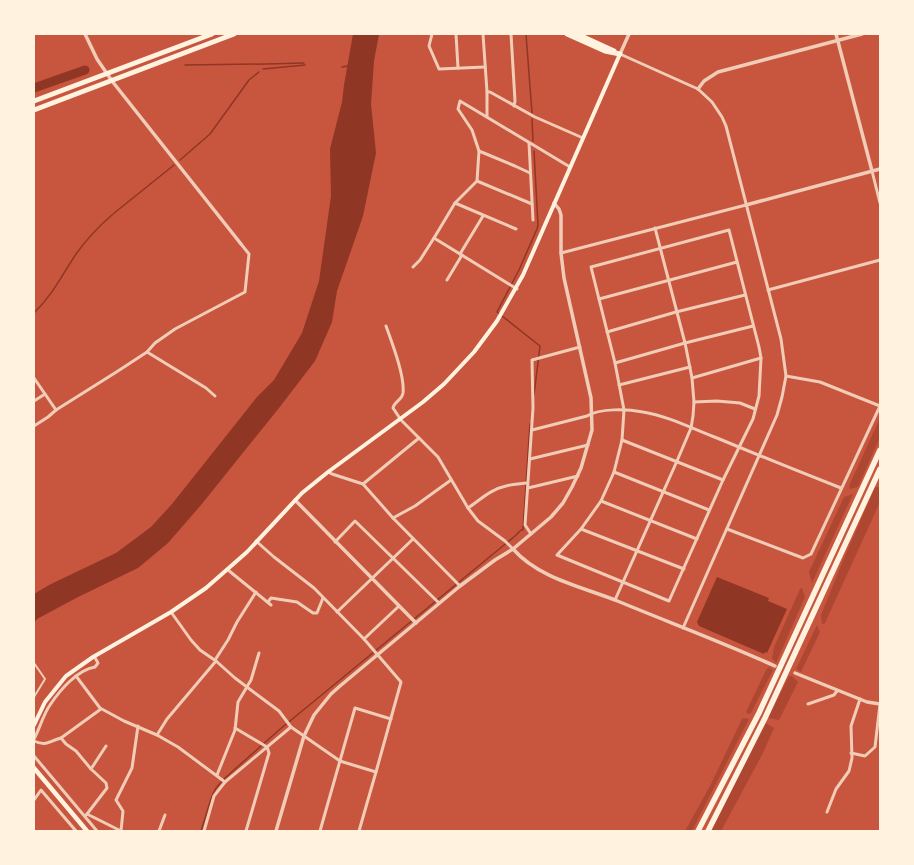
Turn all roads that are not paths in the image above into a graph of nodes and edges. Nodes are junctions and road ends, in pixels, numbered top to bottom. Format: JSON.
{"nodes":[{"id":1,"x":85,"y":34,"type":"edge"},
{"id":2,"x":212,"y":34,"type":"edge"},
{"id":3,"x":234,"y":34,"type":"edge"},
{"id":4,"x":432,"y":34,"type":"edge"},
{"id":5,"x":456,"y":34,"type":"edge"},
{"id":6,"x":483,"y":34,"type":"edge"},
{"id":7,"x":511,"y":34,"type":"edge"},
{"id":8,"x":567,"y":34,"type":"edge"},
{"id":9,"x":577,"y":34,"type":"edge"},
{"id":10,"x":629,"y":34,"type":"edge"},
{"id":11,"x":836,"y":34,"type":"edge"},
{"id":12,"x":862,"y":34,"type":"edge"},
{"id":13,"x":838,"y":40,"type":"junction"},
{"id":14,"x":620,"y":54,"type":"junction"},
{"id":15,"x":484,"y":67,"type":"junction"},
{"id":16,"x":458,"y":68,"type":"junction"},
{"id":17,"x":106,"y":73,"type":"junction"},
{"id":18,"x":112,"y":81,"type":"junction"},
{"id":19,"x":698,"y":89,"type":"junction"},
{"id":20,"x":487,"y":92,"type":"junction"},
{"id":21,"x":34,"y":101,"type":"edge"},
{"id":22,"x":514,"y":106,"type":"junction"},
{"id":23,"x":34,"y":110,"type":"edge"},
{"id":24,"x":487,"y":117,"type":"junction"},
{"id":25,"x":583,"y":138,"type":"junction"},
{"id":26,"x":529,"y":143,"type":"junction"},
{"id":27,"x":479,"y":151,"type":"junction"},
{"id":28,"x":570,"y":168,"type":"junction"},
{"id":29,"x":880,"y":169,"type":"edge"},
{"id":30,"x":872,"y":171,"type":"junction"},
{"id":31,"x":530,"y":173,"type":"junction"},
{"id":32,"x":477,"y":181,"type":"junction"},
{"id":33,"x":554,"y":203,"type":"junction"},
{"id":34,"x":880,"y":203,"type":"edge"},
{"id":35,"x":455,"y":204,"type":"junction"},
{"id":36,"x":532,"y":204,"type":"junction"},
{"id":37,"x":746,"y":205,"type":"junction"},
{"id":38,"x":483,"y":216,"type":"junction"},
{"id":39,"x":533,"y":220,"type":"dead end"},
{"id":40,"x":655,"y":228,"type":"junction"},
{"id":41,"x":516,"y":229,"type":"dead end"},
{"id":42,"x":434,"y":238,"type":"junction"},
{"id":43,"x":241,"y":244,"type":"joint"},
{"id":44,"x":660,"y":248,"type":"junction"},
{"id":45,"x":561,"y":253,"type":"junction"},
{"id":46,"x":461,"y":255,"type":"junction"},
{"id":47,"x":880,"y":260,"type":"edge"},
{"id":48,"x":737,"y":262,"type":"junction"},
{"id":49,"x":414,"y":267,"type":"dead end"},
{"id":50,"x":446,"y":280,"type":"dead end"},
{"id":51,"x":668,"y":280,"type":"junction"},
{"id":52,"x":517,"y":289,"type":"junction"},
{"id":53,"x":768,"y":290,"type":"junction"},
{"id":54,"x":746,"y":295,"type":"junction"},
{"id":55,"x":599,"y":299,"type":"junction"},
{"id":56,"x":676,"y":312,"type":"junction"},
{"id":57,"x":386,"y":326,"type":"dead end"},
{"id":58,"x":754,"y":326,"type":"junction"},
{"id":59,"x":607,"y":332,"type":"junction"},
{"id":60,"x":685,"y":343,"type":"junction"},
{"id":61,"x":580,"y":347,"type":"junction"},
{"id":62,"x":147,"y":352,"type":"junction"},
{"id":63,"x":761,"y":358,"type":"junction"},
{"id":64,"x":615,"y":363,"type":"junction"},
{"id":65,"x":690,"y":367,"type":"junction"},
{"id":66,"x":786,"y":376,"type":"junction"},
{"id":67,"x":34,"y":378,"type":"edge"},
{"id":68,"x":692,"y":378,"type":"junction"},
{"id":69,"x":619,"y":385,"type":"junction"},
{"id":70,"x":45,"y":394,"type":"junction"},
{"id":71,"x":215,"y":396,"type":"dead end"},
{"id":72,"x":34,"y":401,"type":"edge"},
{"id":73,"x":694,"y":402,"type":"junction"},
{"id":74,"x":880,"y":406,"type":"edge"},
{"id":75,"x":756,"y":409,"type":"junction"},
{"id":76,"x":56,"y":410,"type":"junction"},
{"id":77,"x":624,"y":410,"type":"junction"},
{"id":78,"x":592,"y":413,"type":"junction"},
{"id":79,"x":401,"y":420,"type":"junction"},
{"id":80,"x":34,"y":426,"type":"edge"},
{"id":81,"x":691,"y":428,"type":"junction"},
{"id":82,"x":532,"y":430,"type":"junction"},
{"id":83,"x":419,"y":438,"type":"junction"},
{"id":84,"x":622,"y":440,"type":"junction"},
{"id":85,"x":588,"y":445,"type":"junction"},
{"id":86,"x":739,"y":447,"type":"junction"},
{"id":87,"x":880,"y":450,"type":"edge"},
{"id":88,"x":760,"y":455,"type":"junction"},
{"id":89,"x":530,"y":459,"type":"junction"},
{"id":90,"x":677,"y":461,"type":"junction"},
{"id":91,"x":880,"y":470,"type":"edge"},
{"id":92,"x":328,"y":472,"type":"junction"},
{"id":93,"x":614,"y":472,"type":"junction"},
{"id":94,"x":578,"y":476,"type":"junction"},
{"id":95,"x":451,"y":480,"type":"junction"},
{"id":96,"x":723,"y":480,"type":"junction"},
{"id":97,"x":527,"y":483,"type":"junction"},
{"id":98,"x":363,"y":484,"type":"junction"},
{"id":99,"x":528,"y":488,"type":"junction"},
{"id":100,"x":841,"y":488,"type":"junction"},
{"id":101,"x":664,"y":491,"type":"junction"},
{"id":102,"x":295,"y":500,"type":"junction"},
{"id":103,"x":601,"y":502,"type":"junction"},
{"id":104,"x":468,"y":508,"type":"junction"},
{"id":105,"x":710,"y":510,"type":"junction"},
{"id":106,"x":393,"y":518,"type":"junction"},
{"id":107,"x":650,"y":521,"type":"junction"},
{"id":108,"x":581,"y":529,"type":"junction"},
{"id":109,"x":727,"y":529,"type":"junction"},
{"id":110,"x":531,"y":534,"type":"junction"},
{"id":111,"x":413,"y":539,"type":"junction"},
{"id":112,"x":697,"y":539,"type":"junction"},
{"id":113,"x":256,"y":541,"type":"junction"},
{"id":114,"x":336,"y":542,"type":"junction"},
{"id":115,"x":513,"y":549,"type":"junction"},
{"id":116,"x":637,"y":551,"type":"junction"},
{"id":117,"x":394,"y":558,"type":"junction"},
{"id":118,"x":684,"y":569,"type":"junction"},
{"id":119,"x":228,"y":570,"type":"junction"},
{"id":120,"x":373,"y":579,"type":"junction"},
{"id":121,"x":624,"y":581,"type":"junction"},
{"id":122,"x":460,"y":586,"type":"junction"},
{"id":123,"x":256,"y":592,"type":"junction"},
{"id":124,"x":323,"y":598,"type":"junction"},
{"id":125,"x":615,"y":600,"type":"junction"},
{"id":126,"x":268,"y":602,"type":"junction"},
{"id":127,"x":439,"y":603,"type":"junction"},
{"id":128,"x":272,"y":605,"type":"dead end"},
{"id":129,"x":399,"y":606,"type":"junction"},
{"id":130,"x":171,"y":612,"type":"junction"},
{"id":131,"x":337,"y":612,"type":"junction"},
{"id":132,"x":416,"y":623,"type":"junction"},
{"id":133,"x":682,"y":628,"type":"junction"},
{"id":134,"x":364,"y":639,"type":"junction"},
{"id":135,"x":259,"y":653,"type":"dead end"},
{"id":136,"x":377,"y":655,"type":"junction"},
{"id":137,"x":94,"y":656,"type":"junction"},
{"id":138,"x":215,"y":661,"type":"junction"},
{"id":139,"x":34,"y":663,"type":"edge"},
{"id":140,"x":775,"y":666,"type":"dead end"},
{"id":141,"x":796,"y":673,"type":"dead end"},
{"id":142,"x":76,"y":676,"type":"junction"},
{"id":143,"x":247,"y":687,"type":"junction"},
{"id":144,"x":837,"y":691,"type":"junction"},
{"id":145,"x":34,"y":696,"type":"edge"},
{"id":146,"x":860,"y":699,"type":"junction"},
{"id":147,"x":808,"y":704,"type":"dead end"},
{"id":148,"x":880,"y":704,"type":"edge"},
{"id":149,"x":101,"y":709,"type":"junction"},
{"id":150,"x":390,"y":719,"type":"junction"},
{"id":151,"x":34,"y":725,"type":"edge"},
{"id":152,"x":138,"y":726,"type":"junction"},
{"id":153,"x":291,"y":727,"type":"junction"},
{"id":154,"x":235,"y":728,"type":"junction"},
{"id":155,"x":157,"y":735,"type":"junction"},
{"id":156,"x":304,"y":736,"type":"junction"},
{"id":157,"x":61,"y":738,"type":"junction"},
{"id":158,"x":34,"y":740,"type":"edge"},
{"id":159,"x":106,"y":746,"type":"dead end"},
{"id":160,"x":267,"y":747,"type":"junction"},
{"id":161,"x":851,"y":753,"type":"junction"},
{"id":162,"x":34,"y":756,"type":"edge"},
{"id":163,"x":340,"y":761,"type":"junction"},
{"id":164,"x":34,"y":768,"type":"edge"},
{"id":165,"x":92,"y":769,"type":"junction"},
{"id":166,"x":376,"y":772,"type":"junction"},
{"id":167,"x":217,"y":774,"type":"junction"},
{"id":168,"x":225,"y":782,"type":"junction"},
{"id":169,"x":34,"y":800,"type":"edge"},
{"id":170,"x":827,"y":812,"type":"dead end"},
{"id":171,"x":86,"y":815,"type":"junction"},
{"id":172,"x":165,"y":815,"type":"dead end"},
{"id":173,"x":76,"y":831,"type":"edge"},
{"id":174,"x":87,"y":831,"type":"edge"},
{"id":175,"x":97,"y":831,"type":"edge"},
{"id":176,"x":121,"y":831,"type":"edge"},
{"id":177,"x":159,"y":831,"type":"edge"},
{"id":178,"x":204,"y":831,"type":"edge"},
{"id":179,"x":246,"y":831,"type":"edge"},
{"id":180,"x":276,"y":831,"type":"edge"},
{"id":181,"x":320,"y":831,"type":"edge"},
{"id":182,"x":359,"y":831,"type":"edge"},
{"id":183,"x":698,"y":831,"type":"edge"},
{"id":184,"x":708,"y":831,"type":"edge"}],
"edges":[{"from":1,"to":17,"type":"street"},
{"from":2,"to":17,"type":"highway"},
{"from":3,"to":18,"type":"highway"},
{"from":4,"to":16,"type":"street"},
{"from":5,"to":16,"type":"street"},
{"from":6,"to":15,"type":"street"},
{"from":7,"to":22,"type":"street"},
{"from":8,"to":14,"type":"highway"},
{"from":9,"to":14,"type":"highway"},
{"from":10,"to":14,"type":"street"},
{"from":11,"to":13,"type":"street"},
{"from":12,"to":13,"type":"street"},
{"from":13,"to":19,"type":"street"},
{"from":13,"to":30,"type":"street"},
{"from":14,"to":19,"type":"street"},
{"from":14,"to":25,"type":"main road"},
{"from":15,"to":16,"type":"street"},
{"from":15,"to":20,"type":"street"},
{"from":17,"to":18,"type":"street"},
{"from":17,"to":21,"type":"highway"},
{"from":18,"to":23,"type":"highway"},
{"from":18,"to":43,"type":"street"},
{"from":19,"to":37,"type":"street"},
{"from":20,"to":22,"type":"street"},
{"from":20,"to":24,"type":"street"},
{"from":22,"to":25,"type":"street"},
{"from":24,"to":26,"type":"street"},
{"from":24,"to":27,"type":"street"},
{"from":25,"to":28,"type":"main road"},
{"from":26,"to":28,"type":"street"},
{"from":26,"to":31,"type":"street"},
{"from":27,"to":31,"type":"street"},
{"from":27,"to":32,"type":"street"},
{"from":28,"to":33,"type":"main road"},
{"from":29,"to":30,"type":"street"},
{"from":30,"to":34,"type":"street"},
{"from":30,"to":37,"type":"street"},
{"from":31,"to":36,"type":"street"},
{"from":32,"to":35,"type":"street"},
{"from":32,"to":36,"type":"street"},
{"from":33,"to":45,"type":"street"},
{"from":33,"to":52,"type":"main road"},
{"from":35,"to":38,"type":"street"},
{"from":35,"to":42,"type":"street"},
{"from":36,"to":39,"type":"street"},
{"from":37,"to":40,"type":"street"},
{"from":37,"to":53,"type":"street"},
{"from":38,"to":41,"type":"street"},
{"from":38,"to":46,"type":"street"},
{"from":40,"to":44,"type":"street"},
{"from":40,"to":45,"type":"street"},
{"from":42,"to":46,"type":"street"},
{"from":42,"to":49,"type":"street"},
{"from":43,"to":62,"type":"street"},
{"from":44,"to":48,"type":"street"},
{"from":44,"to":51,"type":"street"},
{"from":44,"to":55,"type":"street"},
{"from":45,"to":61,"type":"street"},
{"from":46,"to":50,"type":"street"},
{"from":46,"to":52,"type":"street"},
{"from":47,"to":53,"type":"street"},
{"from":48,"to":51,"type":"street"},
{"from":48,"to":54,"type":"street"},
{"from":51,"to":55,"type":"street"},
{"from":51,"to":56,"type":"street"},
{"from":52,"to":79,"type":"main road"},
{"from":53,"to":66,"type":"street"},
{"from":54,"to":56,"type":"street"},
{"from":54,"to":58,"type":"street"},
{"from":55,"to":59,"type":"street"},
{"from":56,"to":59,"type":"street"},
{"from":56,"to":60,"type":"street"},
{"from":57,"to":79,"type":"street"},
{"from":58,"to":60,"type":"street"},
{"from":58,"to":63,"type":"street"},
{"from":59,"to":64,"type":"street"},
{"from":60,"to":64,"type":"street"},
{"from":60,"to":65,"type":"street"},
{"from":61,"to":78,"type":"street"},
{"from":61,"to":82,"type":"street"},
{"from":62,"to":71,"type":"street"},
{"from":62,"to":76,"type":"street"},
{"from":63,"to":68,"type":"street"},
{"from":63,"to":75,"type":"street"},
{"from":64,"to":69,"type":"street"},
{"from":65,"to":68,"type":"street"},
{"from":65,"to":69,"type":"street"},
{"from":66,"to":74,"type":"street"},
{"from":66,"to":88,"type":"street"},
{"from":67,"to":70,"type":"street"},
{"from":68,"to":73,"type":"street"},
{"from":69,"to":77,"type":"street"},
{"from":70,"to":72,"type":"street"},
{"from":70,"to":76,"type":"street"},
{"from":73,"to":75,"type":"street"},
{"from":73,"to":81,"type":"street"},
{"from":74,"to":100,"type":"street"},
{"from":75,"to":86,"type":"street"},
{"from":76,"to":80,"type":"street"},
{"from":77,"to":78,"type":"street"},
{"from":77,"to":81,"type":"street"},
{"from":77,"to":84,"type":"street"},
{"from":78,"to":82,"type":"street"},
{"from":78,"to":85,"type":"street"},
{"from":79,"to":83,"type":"street"},
{"from":79,"to":92,"type":"main road"},
{"from":81,"to":86,"type":"street"},
{"from":81,"to":90,"type":"street"},
{"from":82,"to":89,"type":"street"},
{"from":83,"to":95,"type":"street"},
{"from":83,"to":98,"type":"street"},
{"from":84,"to":90,"type":"street"},
{"from":84,"to":93,"type":"street"},
{"from":85,"to":89,"type":"street"},
{"from":85,"to":94,"type":"street"},
{"from":86,"to":88,"type":"street"},
{"from":86,"to":96,"type":"street"},
{"from":87,"to":183,"type":"highway"},
{"from":88,"to":100,"type":"street"},
{"from":88,"to":109,"type":"street"},
{"from":89,"to":97,"type":"street"},
{"from":90,"to":96,"type":"street"},
{"from":90,"to":101,"type":"street"},
{"from":91,"to":184,"type":"highway"},
{"from":92,"to":98,"type":"street"},
{"from":92,"to":102,"type":"main road"},
{"from":93,"to":101,"type":"street"},
{"from":93,"to":103,"type":"street"},
{"from":94,"to":99,"type":"street"},
{"from":94,"to":110,"type":"street"},
{"from":95,"to":104,"type":"street"},
{"from":95,"to":106,"type":"street"},
{"from":96,"to":105,"type":"street"},
{"from":97,"to":99,"type":"street"},
{"from":97,"to":104,"type":"street"},
{"from":98,"to":106,"type":"street"},
{"from":99,"to":110,"type":"street"},
{"from":100,"to":109,"type":"street"},
{"from":101,"to":105,"type":"street"},
{"from":101,"to":107,"type":"street"},
{"from":102,"to":113,"type":"main road"},
{"from":102,"to":114,"type":"street"},
{"from":103,"to":107,"type":"street"},
{"from":103,"to":108,"type":"street"},
{"from":104,"to":115,"type":"street"},
{"from":105,"to":112,"type":"street"},
{"from":106,"to":111,"type":"street"},
{"from":107,"to":112,"type":"street"},
{"from":107,"to":116,"type":"street"},
{"from":108,"to":116,"type":"street"},
{"from":108,"to":121,"type":"street"},
{"from":109,"to":133,"type":"street"},
{"from":110,"to":115,"type":"street"},
{"from":111,"to":117,"type":"street"},
{"from":111,"to":122,"type":"street"},
{"from":112,"to":118,"type":"street"},
{"from":113,"to":119,"type":"main road"},
{"from":113,"to":124,"type":"street"},
{"from":114,"to":117,"type":"street"},
{"from":114,"to":120,"type":"street"},
{"from":115,"to":122,"type":"street"},
{"from":115,"to":125,"type":"street"},
{"from":116,"to":118,"type":"street"},
{"from":116,"to":121,"type":"street"},
{"from":117,"to":120,"type":"street"},
{"from":117,"to":127,"type":"street"},
{"from":118,"to":121,"type":"street"},
{"from":119,"to":123,"type":"street"},
{"from":119,"to":130,"type":"main road"},
{"from":120,"to":129,"type":"street"},
{"from":120,"to":131,"type":"street"},
{"from":121,"to":125,"type":"street"},
{"from":122,"to":127,"type":"street"},
{"from":123,"to":126,"type":"street"},
{"from":123,"to":138,"type":"street"},
{"from":124,"to":126,"type":"street"},
{"from":124,"to":131,"type":"street"},
{"from":125,"to":133,"type":"street"},
{"from":126,"to":128,"type":"street"},
{"from":127,"to":132,"type":"street"},
{"from":129,"to":132,"type":"street"},
{"from":129,"to":134,"type":"street"},
{"from":130,"to":137,"type":"main road"},
{"from":130,"to":138,"type":"street"},
{"from":131,"to":134,"type":"street"},
{"from":132,"to":136,"type":"street"},
{"from":133,"to":140,"type":"street"},
{"from":134,"to":136,"type":"street"},
{"from":135,"to":143,"type":"street"},
{"from":136,"to":150,"type":"street"},
{"from":136,"to":156,"type":"street"},
{"from":137,"to":142,"type":"street"},
{"from":137,"to":151,"type":"main road"},
{"from":138,"to":143,"type":"street"},
{"from":138,"to":155,"type":"street"},
{"from":139,"to":145,"type":"street"},
{"from":141,"to":144,"type":"street"},
{"from":142,"to":149,"type":"street"},
{"from":142,"to":158,"type":"street"},
{"from":143,"to":153,"type":"street"},
{"from":143,"to":154,"type":"street"},
{"from":144,"to":146,"type":"street"},
{"from":144,"to":147,"type":"street"},
{"from":146,"to":148,"type":"street"},
{"from":146,"to":161,"type":"street"},
{"from":148,"to":161,"type":"street"},
{"from":149,"to":152,"type":"street"},
{"from":149,"to":157,"type":"street"},
{"from":150,"to":163,"type":"street"},
{"from":150,"to":166,"type":"street"},
{"from":152,"to":155,"type":"street"},
{"from":152,"to":176,"type":"street"},
{"from":153,"to":156,"type":"street"},
{"from":153,"to":160,"type":"street"},
{"from":154,"to":160,"type":"street"},
{"from":154,"to":167,"type":"street"},
{"from":155,"to":167,"type":"street"},
{"from":156,"to":163,"type":"street"},
{"from":156,"to":180,"type":"street"},
{"from":157,"to":158,"type":"street"},
{"from":157,"to":165,"type":"street"},
{"from":159,"to":165,"type":"street"},
{"from":160,"to":168,"type":"street"},
{"from":160,"to":179,"type":"street"},
{"from":161,"to":170,"type":"street"},
{"from":162,"to":171,"type":"street"},
{"from":163,"to":166,"type":"street"},
{"from":163,"to":181,"type":"street"},
{"from":164,"to":174,"type":"main road"},
{"from":165,"to":171,"type":"street"},
{"from":166,"to":182,"type":"street"},
{"from":167,"to":168,"type":"street"},
{"from":168,"to":178,"type":"street"},
{"from":169,"to":173,"type":"street"},
{"from":171,"to":175,"type":"street"},
{"from":171,"to":176,"type":"street"},
{"from":172,"to":177,"type":"street"}]}
